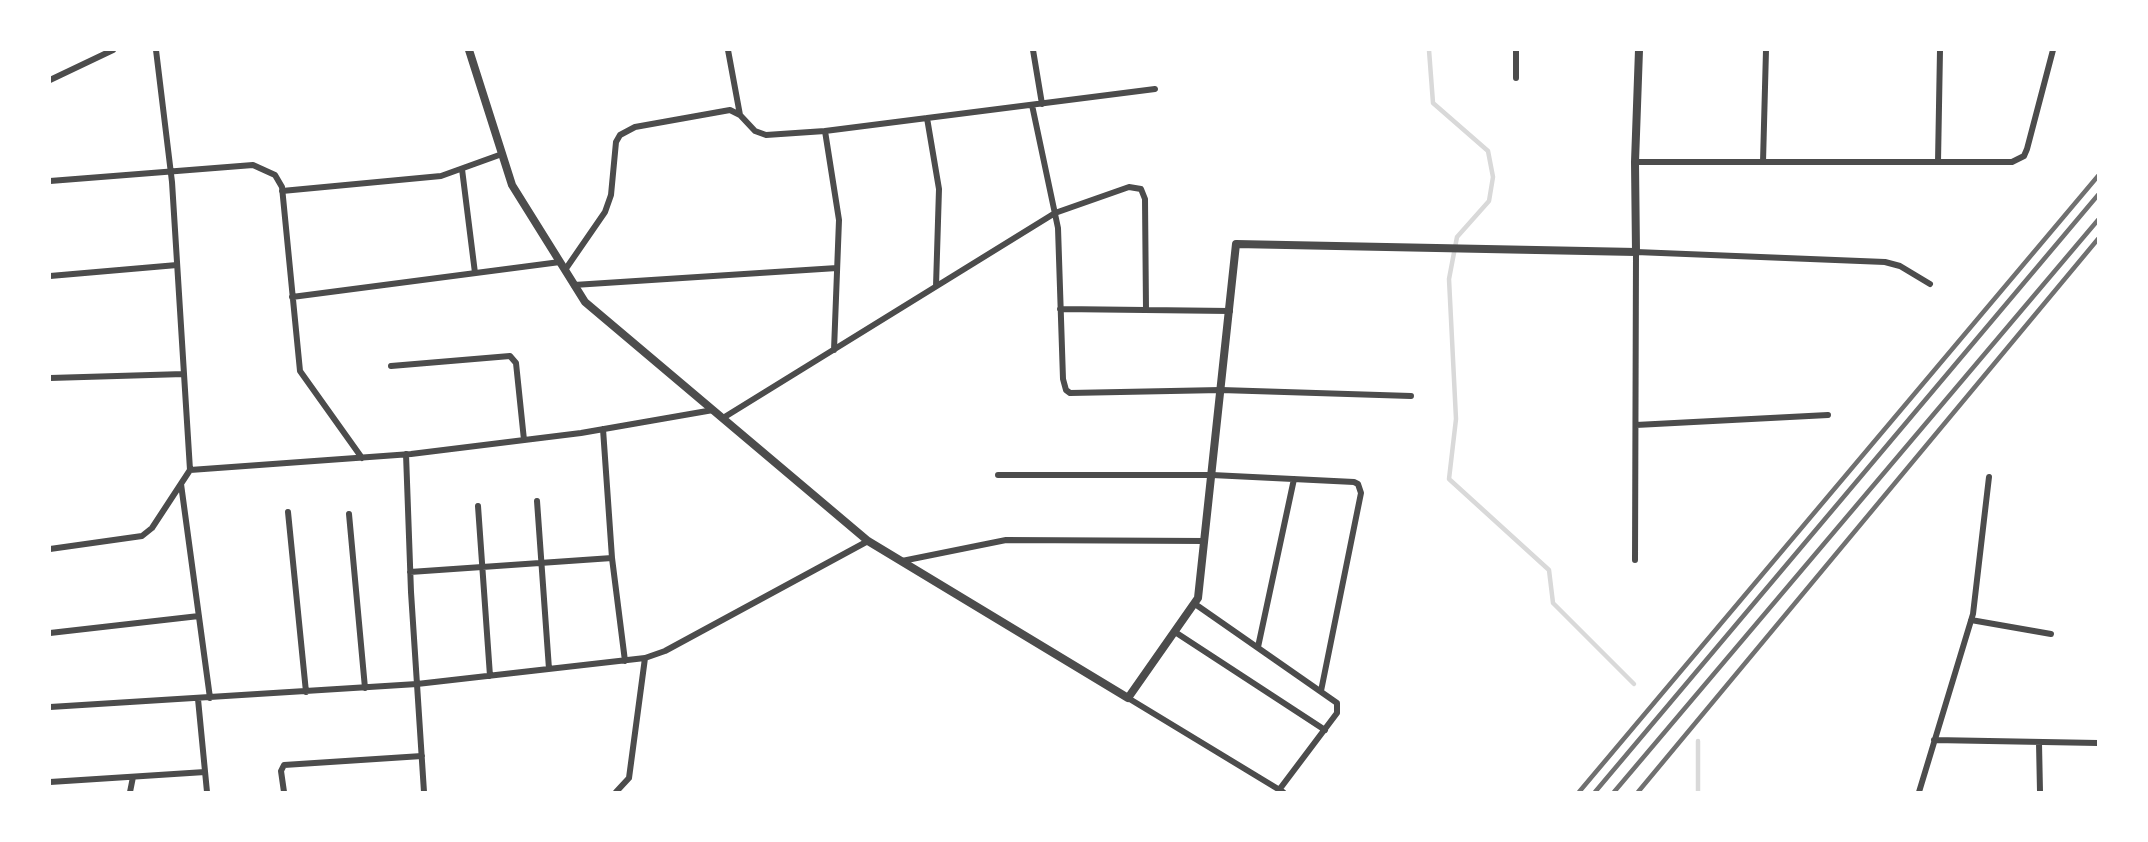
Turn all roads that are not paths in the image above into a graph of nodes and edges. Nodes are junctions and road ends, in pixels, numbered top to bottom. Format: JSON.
{"nodes":[{"id":1,"x":113,"y":50,"type":"edge"},
{"id":2,"x":156,"y":50,"type":"edge"},
{"id":3,"x":469,"y":50,"type":"edge"},
{"id":4,"x":728,"y":50,"type":"edge"},
{"id":5,"x":1033,"y":50,"type":"edge"},
{"id":6,"x":1516,"y":50,"type":"edge"},
{"id":7,"x":1639,"y":50,"type":"edge"},
{"id":8,"x":1766,"y":50,"type":"edge"},
{"id":9,"x":1940,"y":50,"type":"edge"},
{"id":10,"x":2054,"y":50,"type":"edge"},
{"id":11,"x":1516,"y":78,"type":"dead end"},
{"id":12,"x":50,"y":80,"type":"edge"},
{"id":13,"x":1155,"y":89,"type":"dead end"},
{"id":14,"x":1042,"y":104,"type":"junction"},
{"id":15,"x":1032,"y":105,"type":"junction"},
{"id":16,"x":740,"y":115,"type":"junction"},
{"id":17,"x":927,"y":118,"type":"junction"},
{"id":18,"x":825,"y":131,"type":"junction"},
{"id":19,"x":502,"y":154,"type":"junction"},
{"id":20,"x":1635,"y":162,"type":"junction"},
{"id":21,"x":1763,"y":162,"type":"junction"},
{"id":22,"x":1938,"y":162,"type":"junction"},
{"id":23,"x":462,"y":169,"type":"junction"},
{"id":24,"x":170,"y":170,"type":"junction"},
{"id":25,"x":50,"y":181,"type":"edge"},
{"id":26,"x":282,"y":191,"type":"junction"},
{"id":27,"x":1055,"y":213,"type":"junction"},
{"id":28,"x":1636,"y":252,"type":"junction"},
{"id":29,"x":560,"y":262,"type":"junction"},
{"id":30,"x":177,"y":265,"type":"junction"},
{"id":31,"x":837,"y":268,"type":"junction"},
{"id":32,"x":565,"y":270,"type":"junction"},
{"id":33,"x":475,"y":273,"type":"junction"},
{"id":34,"x":50,"y":276,"type":"edge"},
{"id":35,"x":1930,"y":284,"type":"dead end"},
{"id":36,"x":574,"y":285,"type":"junction"},
{"id":37,"x":936,"y":286,"type":"junction"},
{"id":38,"x":292,"y":297,"type":"junction"},
{"id":39,"x":1060,"y":309,"type":"junction"},
{"id":40,"x":1146,"y":310,"type":"junction"},
{"id":41,"x":1230,"y":311,"type":"junction"},
{"id":42,"x":834,"y":350,"type":"junction"},
{"id":43,"x":391,"y":366,"type":"dead end"},
{"id":44,"x":184,"y":374,"type":"junction"},
{"id":45,"x":50,"y":378,"type":"edge"},
{"id":46,"x":1221,"y":390,"type":"junction"},
{"id":47,"x":1411,"y":396,"type":"dead end"},
{"id":48,"x":713,"y":410,"type":"junction"},
{"id":49,"x":1828,"y":416,"type":"dead end"},
{"id":50,"x":723,"y":418,"type":"junction"},
{"id":51,"x":1635,"y":425,"type":"junction"},
{"id":52,"x":603,"y":429,"type":"junction"},
{"id":53,"x":524,"y":440,"type":"junction"},
{"id":54,"x":406,"y":454,"type":"junction"},
{"id":55,"x":362,"y":458,"type":"junction"},
{"id":56,"x":190,"y":470,"type":"junction"},
{"id":57,"x":998,"y":475,"type":"dead end"},
{"id":58,"x":1212,"y":475,"type":"junction"},
{"id":59,"x":1989,"y":477,"type":"dead end"},
{"id":60,"x":1294,"y":479,"type":"junction"},
{"id":61,"x":181,"y":484,"type":"junction"},
{"id":62,"x":537,"y":501,"type":"dead end"},
{"id":63,"x":478,"y":506,"type":"dead end"},
{"id":64,"x":288,"y":512,"type":"dead end"},
{"id":65,"x":349,"y":514,"type":"dead end"},
{"id":66,"x":868,"y":541,"type":"junction"},
{"id":67,"x":1205,"y":541,"type":"junction"},
{"id":68,"x":50,"y":549,"type":"edge"},
{"id":69,"x":612,"y":558,"type":"junction"},
{"id":70,"x":1635,"y":560,"type":"dead end"},
{"id":71,"x":902,"y":561,"type":"junction"},
{"id":72,"x":543,"y":563,"type":"junction"},
{"id":73,"x":483,"y":567,"type":"junction"},
{"id":74,"x":410,"y":572,"type":"junction"},
{"id":75,"x":1195,"y":603,"type":"junction"},
{"id":76,"x":199,"y":616,"type":"junction"},
{"id":77,"x":1971,"y":620,"type":"junction"},
{"id":78,"x":1175,"y":632,"type":"junction"},
{"id":79,"x":50,"y":633,"type":"edge"},
{"id":80,"x":2050,"y":634,"type":"dead end"},
{"id":81,"x":1258,"y":647,"type":"junction"},
{"id":82,"x":645,"y":658,"type":"junction"},
{"id":83,"x":625,"y":661,"type":"junction"},
{"id":84,"x":549,"y":669,"type":"junction"},
{"id":85,"x":490,"y":676,"type":"junction"},
{"id":86,"x":417,"y":684,"type":"junction"},
{"id":87,"x":365,"y":688,"type":"junction"},
{"id":88,"x":1321,"y":691,"type":"junction"},
{"id":89,"x":306,"y":692,"type":"junction"},
{"id":90,"x":210,"y":698,"type":"junction"},
{"id":91,"x":1128,"y":698,"type":"junction"},
{"id":92,"x":198,"y":699,"type":"junction"},
{"id":93,"x":50,"y":707,"type":"edge"},
{"id":94,"x":1325,"y":730,"type":"junction"},
{"id":95,"x":1934,"y":740,"type":"junction"},
{"id":96,"x":2039,"y":743,"type":"junction"},
{"id":97,"x":2098,"y":743,"type":"edge"},
{"id":98,"x":422,"y":756,"type":"junction"},
{"id":99,"x":205,"y":772,"type":"junction"},
{"id":100,"x":133,"y":777,"type":"junction"},
{"id":101,"x":50,"y":782,"type":"edge"},
{"id":102,"x":1281,"y":791,"type":"edge"},
{"id":103,"x":130,"y":792,"type":"edge"},
{"id":104,"x":207,"y":792,"type":"edge"},
{"id":105,"x":284,"y":792,"type":"edge"},
{"id":106,"x":424,"y":792,"type":"edge"},
{"id":107,"x":616,"y":792,"type":"edge"},
{"id":108,"x":1919,"y":792,"type":"edge"},
{"id":109,"x":2040,"y":792,"type":"edge"}],
"edges":[{"from":1,"to":12,"type":"street"},
{"from":2,"to":24,"type":"street"},
{"from":3,"to":19,"type":"street"},
{"from":4,"to":16,"type":"street"},
{"from":5,"to":14,"type":"street"},
{"from":6,"to":11,"type":"street"},
{"from":7,"to":20,"type":"street"},
{"from":8,"to":21,"type":"street"},
{"from":9,"to":22,"type":"street"},
{"from":10,"to":22,"type":"street"},
{"from":13,"to":14,"type":"street"},
{"from":14,"to":15,"type":"street"},
{"from":15,"to":17,"type":"street"},
{"from":15,"to":27,"type":"street"},
{"from":16,"to":18,"type":"street"},
{"from":16,"to":32,"type":"street"},
{"from":17,"to":18,"type":"street"},
{"from":17,"to":37,"type":"street"},
{"from":18,"to":31,"type":"street"},
{"from":19,"to":23,"type":"street"},
{"from":19,"to":29,"type":"street"},
{"from":20,"to":21,"type":"street"},
{"from":20,"to":28,"type":"street"},
{"from":21,"to":22,"type":"street"},
{"from":23,"to":26,"type":"street"},
{"from":23,"to":33,"type":"street"},
{"from":24,"to":25,"type":"street"},
{"from":24,"to":26,"type":"street"},
{"from":24,"to":30,"type":"street"},
{"from":26,"to":38,"type":"street"},
{"from":27,"to":37,"type":"street"},
{"from":27,"to":39,"type":"street"},
{"from":27,"to":40,"type":"street"},
{"from":28,"to":35,"type":"street"},
{"from":28,"to":41,"type":"street"},
{"from":28,"to":51,"type":"street"},
{"from":29,"to":32,"type":"street"},
{"from":29,"to":33,"type":"street"},
{"from":30,"to":34,"type":"street"},
{"from":30,"to":44,"type":"street"},
{"from":31,"to":36,"type":"street"},
{"from":31,"to":42,"type":"street"},
{"from":32,"to":36,"type":"street"},
{"from":33,"to":38,"type":"street"},
{"from":36,"to":48,"type":"street"},
{"from":37,"to":42,"type":"street"},
{"from":38,"to":55,"type":"street"},
{"from":39,"to":40,"type":"street"},
{"from":39,"to":46,"type":"street"},
{"from":40,"to":41,"type":"street"},
{"from":41,"to":46,"type":"street"},
{"from":42,"to":50,"type":"street"},
{"from":43,"to":53,"type":"street"},
{"from":44,"to":45,"type":"street"},
{"from":44,"to":56,"type":"street"},
{"from":46,"to":47,"type":"street"},
{"from":46,"to":58,"type":"street"},
{"from":48,"to":50,"type":"street"},
{"from":48,"to":52,"type":"street"},
{"from":49,"to":51,"type":"street"},
{"from":50,"to":66,"type":"street"},
{"from":51,"to":70,"type":"street"},
{"from":52,"to":53,"type":"street"},
{"from":52,"to":69,"type":"street"},
{"from":53,"to":54,"type":"street"},
{"from":54,"to":55,"type":"street"},
{"from":54,"to":74,"type":"street"},
{"from":55,"to":56,"type":"street"},
{"from":56,"to":61,"type":"street"},
{"from":57,"to":58,"type":"street"},
{"from":58,"to":60,"type":"street"},
{"from":58,"to":67,"type":"street"},
{"from":59,"to":77,"type":"street"},
{"from":60,"to":81,"type":"street"},
{"from":60,"to":88,"type":"street"},
{"from":61,"to":68,"type":"street"},
{"from":61,"to":76,"type":"street"},
{"from":62,"to":72,"type":"street"},
{"from":63,"to":73,"type":"street"},
{"from":64,"to":89,"type":"street"},
{"from":65,"to":87,"type":"street"},
{"from":66,"to":71,"type":"street"},
{"from":66,"to":82,"type":"street"},
{"from":67,"to":71,"type":"street"},
{"from":67,"to":75,"type":"street"},
{"from":69,"to":72,"type":"street"},
{"from":69,"to":83,"type":"street"},
{"from":71,"to":91,"type":"street"},
{"from":72,"to":73,"type":"street"},
{"from":72,"to":84,"type":"street"},
{"from":73,"to":74,"type":"street"},
{"from":73,"to":85,"type":"street"},
{"from":74,"to":86,"type":"street"},
{"from":75,"to":78,"type":"street"},
{"from":75,"to":81,"type":"street"},
{"from":76,"to":79,"type":"street"},
{"from":76,"to":90,"type":"street"},
{"from":77,"to":80,"type":"street"},
{"from":77,"to":95,"type":"street"},
{"from":78,"to":91,"type":"street"},
{"from":78,"to":94,"type":"street"},
{"from":81,"to":88,"type":"street"},
{"from":82,"to":83,"type":"street"},
{"from":82,"to":107,"type":"street"},
{"from":83,"to":84,"type":"street"},
{"from":84,"to":85,"type":"street"},
{"from":85,"to":86,"type":"street"},
{"from":86,"to":87,"type":"street"},
{"from":86,"to":98,"type":"street"},
{"from":87,"to":89,"type":"street"},
{"from":88,"to":94,"type":"street"},
{"from":89,"to":90,"type":"street"},
{"from":90,"to":92,"type":"street"},
{"from":91,"to":102,"type":"street"},
{"from":92,"to":93,"type":"street"},
{"from":92,"to":99,"type":"street"},
{"from":94,"to":102,"type":"street"},
{"from":95,"to":96,"type":"street"},
{"from":95,"to":108,"type":"street"},
{"from":96,"to":97,"type":"street"},
{"from":96,"to":109,"type":"street"},
{"from":98,"to":105,"type":"street"},
{"from":98,"to":106,"type":"street"},
{"from":99,"to":100,"type":"street"},
{"from":99,"to":104,"type":"street"},
{"from":100,"to":101,"type":"street"},
{"from":100,"to":103,"type":"street"}]}
